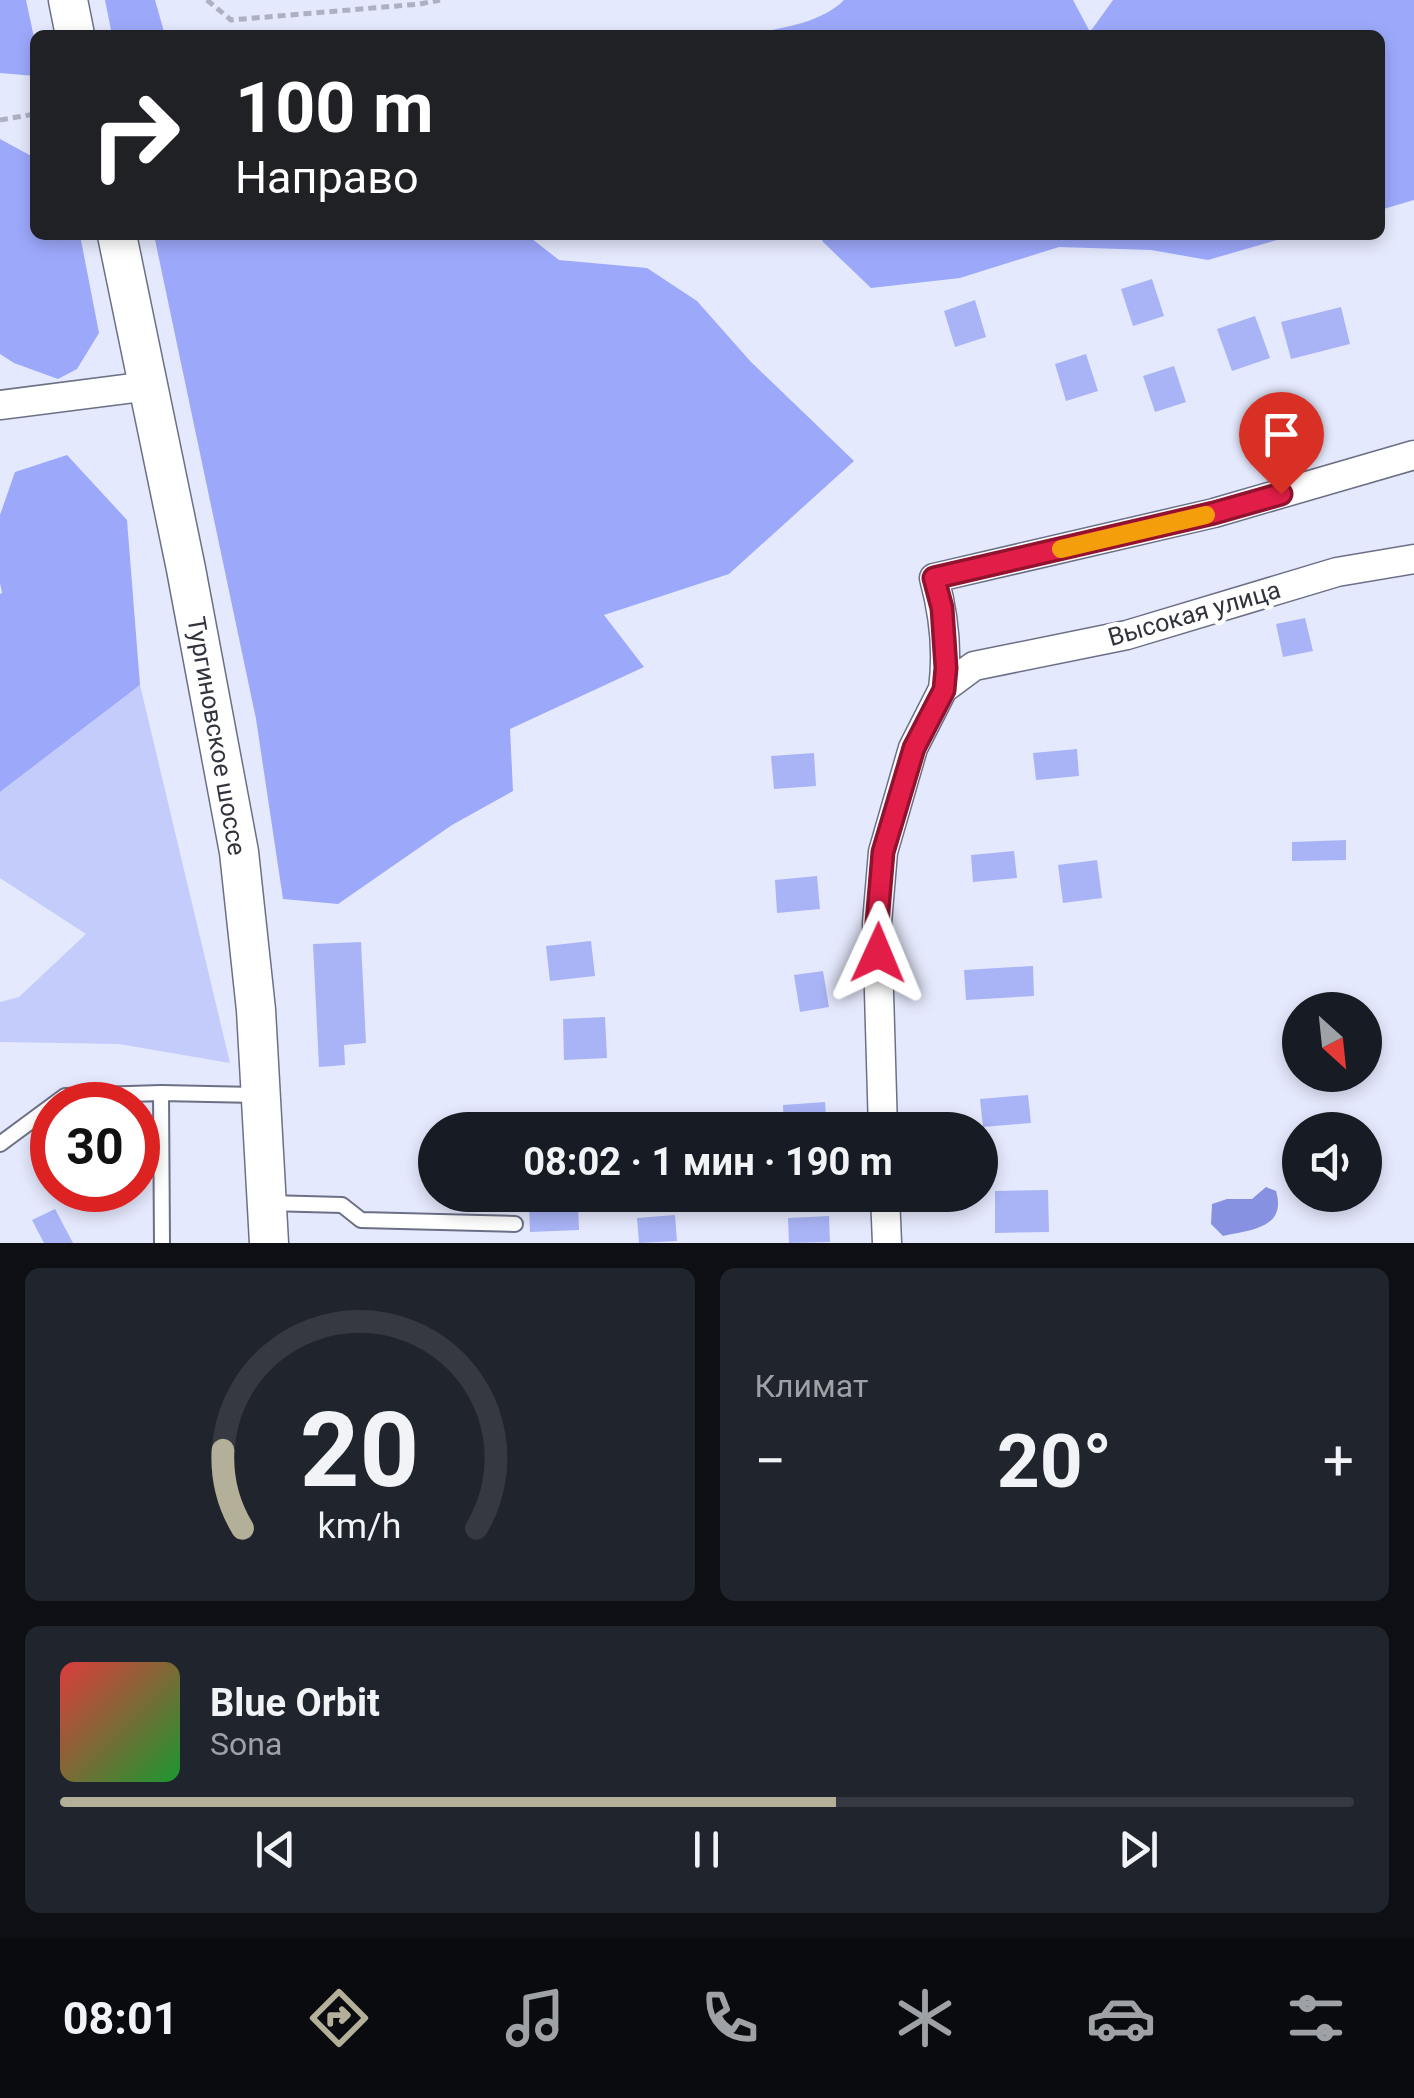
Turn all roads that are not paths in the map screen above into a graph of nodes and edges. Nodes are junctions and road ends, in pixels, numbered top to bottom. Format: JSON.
{"nodes":[{"id":1,"x":68,"y":0,"type":"edge"},
{"id":2,"x":75,"y":30,"type":"edge"},
{"id":3,"x":118,"y":240,"type":"edge"},
{"id":4,"x":149,"y":386,"type":"junction"},
{"id":5,"x":0,"y":406,"type":"edge"},
{"id":6,"x":1414,"y":455,"type":"edge"},
{"id":7,"x":1414,"y":559,"type":"edge"},
{"id":8,"x":944,"y":690,"type":"junction"},
{"id":9,"x":160,"y":1093,"type":"joint"},
{"id":10,"x":261,"y":1095,"type":"junction"},
{"id":11,"x":882,"y":1112,"type":"edge"},
{"id":12,"x":30,"y":1122,"type":"edge"},
{"id":13,"x":0,"y":1144,"type":"edge"},
{"id":14,"x":267,"y":1203,"type":"junction"},
{"id":15,"x":886,"y":1212,"type":"edge"},
{"id":16,"x":516,"y":1224,"type":"dead end"},
{"id":17,"x":162,"y":1243,"type":"edge"},
{"id":18,"x":269,"y":1243,"type":"edge"},
{"id":19,"x":887,"y":1243,"type":"edge"}],
"edges":[{"from":1,"to":2,"type":"main road"},
{"from":3,"to":4,"type":"main road","name":"Тургиновское шоссе"},
{"from":4,"to":5,"type":"street"},
{"from":4,"to":10,"type":"main road","name":"Тургиновское шоссе"},
{"from":6,"to":8,"type":"street"},
{"from":7,"to":8,"type":"street","name":"Высокая улица"},
{"from":8,"to":11,"type":"street"},
{"from":9,"to":10,"type":"lane"},
{"from":9,"to":17,"type":"lane"},
{"from":10,"to":14,"type":"main road","name":"Тургиновское шоссе"},
{"from":12,"to":13,"type":"lane"},
{"from":14,"to":16,"type":"lane"},
{"from":14,"to":18,"type":"main road","name":"Тургиновское шоссе"},
{"from":15,"to":19,"type":"street"}]}
